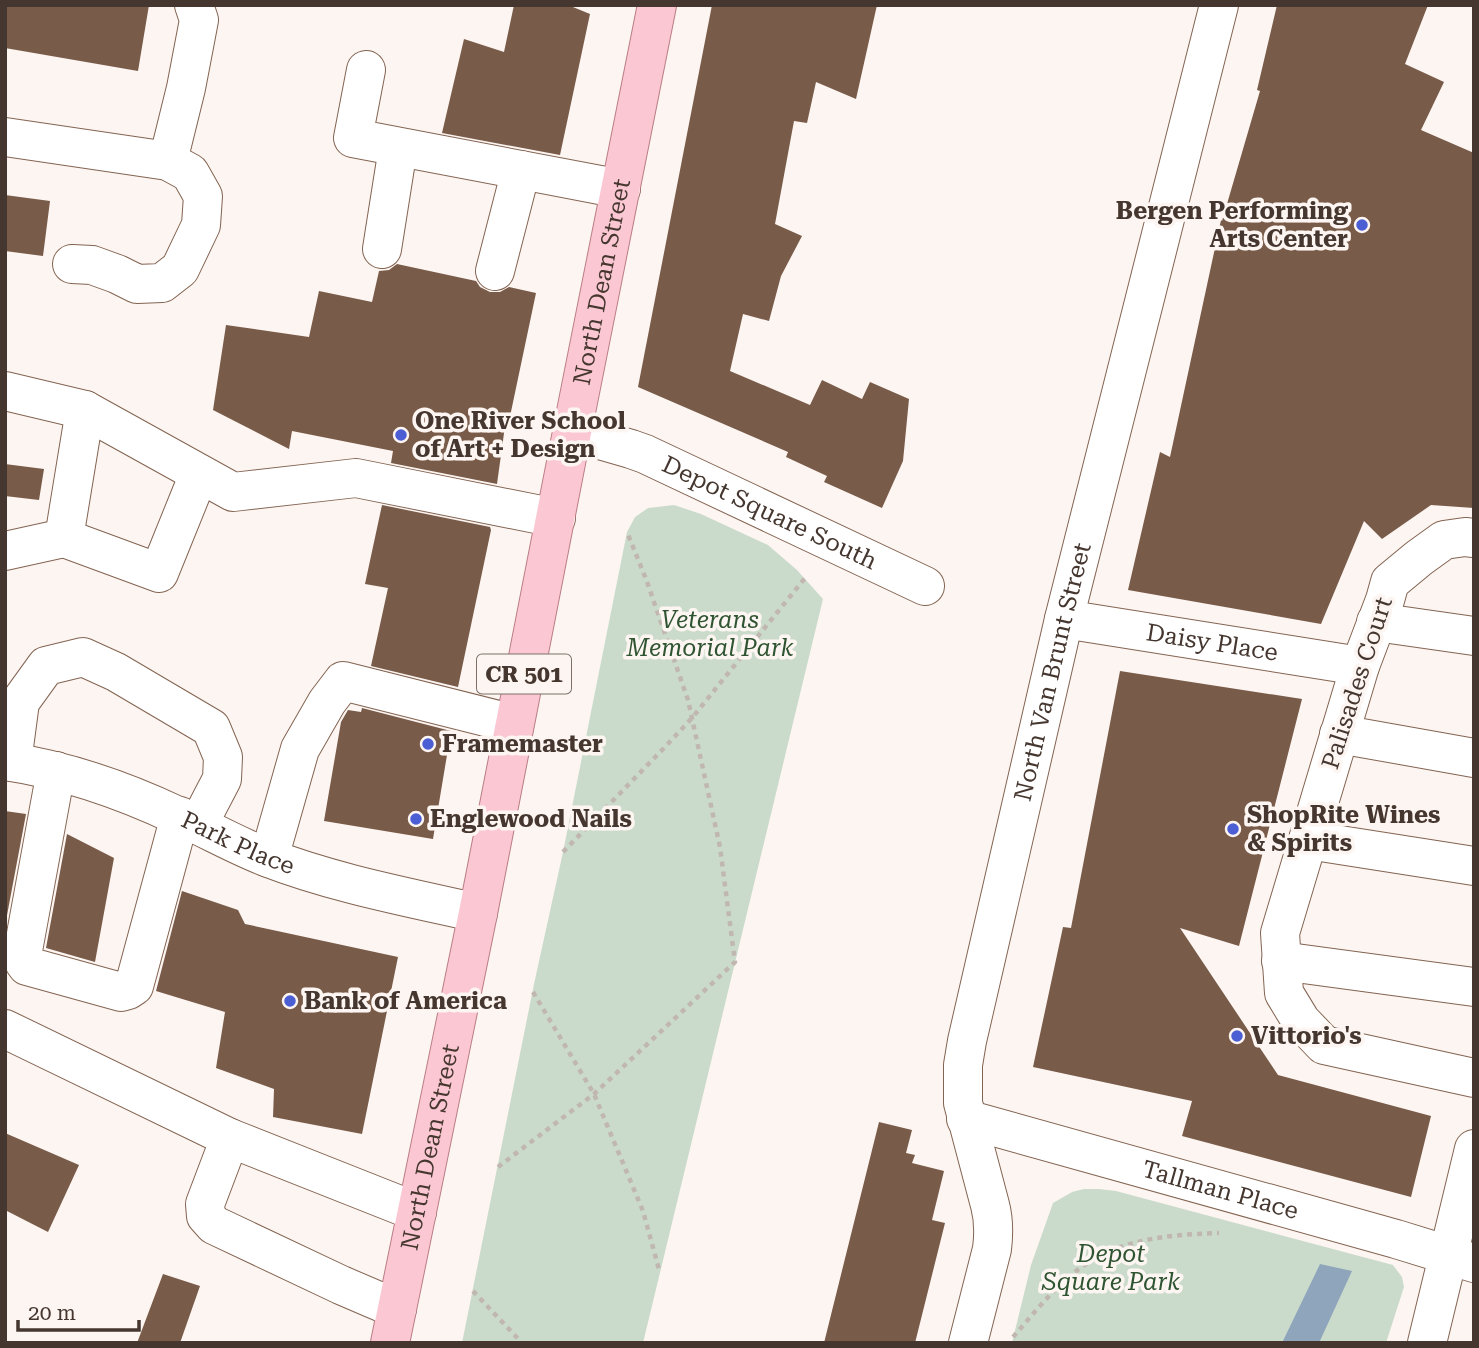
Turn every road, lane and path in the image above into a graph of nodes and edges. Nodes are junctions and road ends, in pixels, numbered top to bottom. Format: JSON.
{"nodes":[{"id":1,"x":194,"y":5,"type":"edge"},
{"id":2,"x":657,"y":5,"type":"edge"},
{"id":3,"x":1219,"y":5,"type":"edge"},
{"id":4,"x":366,"y":70,"type":"dead end"},
{"id":5,"x":5,"y":137,"type":"edge"},
{"id":6,"x":398,"y":148,"type":"junction"},
{"id":7,"x":168,"y":161,"type":"junction"},
{"id":8,"x":522,"y":170,"type":"junction"},
{"id":9,"x":621,"y":189,"type":"junction"},
{"id":10,"x":382,"y":249,"type":"dead end"},
{"id":11,"x":72,"y":264,"type":"dead end"},
{"id":12,"x":495,"y":271,"type":"dead end"},
{"id":13,"x":5,"y":391,"type":"edge"},
{"id":14,"x":85,"y":410,"type":"junction"},
{"id":15,"x":572,"y":432,"type":"junction"},
{"id":16,"x":199,"y":474,"type":"junction"},
{"id":17,"x":556,"y":518,"type":"junction"},
{"id":18,"x":627,"y":533,"type":"dead end"},
{"id":19,"x":64,"y":538,"type":"junction"},
{"id":20,"x":1474,"y":538,"type":"edge"},
{"id":21,"x":5,"y":551,"type":"edge"},
{"id":22,"x":805,"y":578,"type":"dead end"},
{"id":23,"x":925,"y":586,"type":"dead end"},
{"id":24,"x":1064,"y":619,"type":"junction"},
{"id":25,"x":1376,"y":622,"type":"junction"},
{"id":26,"x":1474,"y":636,"type":"edge"},
{"id":27,"x":1360,"y":666,"type":"junction"},
{"id":28,"x":692,"y":718,"type":"junction"},
{"id":29,"x":514,"y":724,"type":"junction"},
{"id":30,"x":1339,"y":734,"type":"junction"},
{"id":31,"x":1474,"y":758,"type":"edge"},
{"id":32,"x":9,"y":761,"type":"edge"},
{"id":33,"x":56,"y":771,"type":"junction"},
{"id":34,"x":189,"y":821,"type":"junction"},
{"id":35,"x":1308,"y":840,"type":"junction"},
{"id":36,"x":563,"y":852,"type":"dead end"},
{"id":37,"x":269,"y":858,"type":"junction"},
{"id":38,"x":1474,"y":866,"type":"edge"},
{"id":39,"x":478,"y":913,"type":"junction"},
{"id":40,"x":1281,"y":961,"type":"junction"},
{"id":41,"x":1474,"y":987,"type":"edge"},
{"id":42,"x":533,"y":992,"type":"dead end"},
{"id":43,"x":5,"y":1029,"type":"edge"},
{"id":44,"x":1474,"y":1078,"type":"edge"},
{"id":45,"x":594,"y":1094,"type":"junction"},
{"id":46,"x":966,"y":1119,"type":"junction"},
{"id":47,"x":230,"y":1138,"type":"junction"},
{"id":48,"x":1474,"y":1149,"type":"edge"},
{"id":49,"x":498,"y":1167,"type":"dead end"},
{"id":50,"x":417,"y":1212,"type":"junction"},
{"id":51,"x":1227,"y":1233,"type":"dead end"},
{"id":52,"x":1461,"y":1259,"type":"edge"},
{"id":53,"x":660,"y":1273,"type":"dead end"},
{"id":54,"x":473,"y":1291,"type":"dead end"},
{"id":55,"x":393,"y":1326,"type":"edge"},
{"id":56,"x":1013,"y":1336,"type":"dead end"},
{"id":57,"x":522,"y":1343,"type":"edge"},
{"id":58,"x":968,"y":1343,"type":"edge"},
{"id":59,"x":1427,"y":1343,"type":"edge"}],
"edges":[{"from":1,"to":7,"type":"street"},
{"from":2,"to":9,"type":"main road","name":"North Dean Street","number":"CR 501"},
{"from":3,"to":24,"type":"street","name":"North Van Brunt Street"},
{"from":4,"to":6,"type":"street"},
{"from":5,"to":7,"type":"street"},
{"from":6,"to":8,"type":"street"},
{"from":6,"to":10,"type":"street"},
{"from":7,"to":11,"type":"street"},
{"from":8,"to":9,"type":"street"},
{"from":8,"to":12,"type":"street"},
{"from":9,"to":15,"type":"main road","name":"North Dean Street","number":"CR 501"},
{"from":13,"to":14,"type":"street"},
{"from":14,"to":16,"type":"street"},
{"from":14,"to":19,"type":"street"},
{"from":15,"to":17,"type":"main road","name":"North Dean Street","number":"CR 501"},
{"from":15,"to":23,"type":"street","name":"Depot Square South"},
{"from":16,"to":17,"type":"street"},
{"from":16,"to":19,"type":"street"},
{"from":17,"to":29,"type":"main road","name":"North Dean Street","number":"CR 501"},
{"from":18,"to":28,"type":"path"},
{"from":19,"to":21,"type":"street"},
{"from":20,"to":25,"type":"street","name":"Palisades Court"},
{"from":22,"to":28,"type":"path"},
{"from":24,"to":27,"type":"street","name":"Daisy Place"},
{"from":24,"to":46,"type":"street","name":"North Van Brunt Street"},
{"from":25,"to":26,"type":"street"},
{"from":25,"to":27,"type":"street","name":"Palisades Court"},
{"from":27,"to":30,"type":"street","name":"Palisades Court"},
{"from":28,"to":36,"type":"path"},
{"from":28,"to":45,"type":"path"},
{"from":29,"to":37,"type":"street"},
{"from":29,"to":39,"type":"main road","name":"North Dean Street","number":"CR 501"},
{"from":30,"to":31,"type":"street"},
{"from":30,"to":35,"type":"street","name":"Palisades Court"},
{"from":32,"to":33,"type":"street","name":"Park Place"},
{"from":32,"to":34,"type":"street"},
{"from":33,"to":34,"type":"street","name":"Park Place"},
{"from":33,"to":34,"type":"street"},
{"from":34,"to":37,"type":"street","name":"Park Place"},
{"from":35,"to":38,"type":"street"},
{"from":35,"to":40,"type":"street","name":"Palisades Court"},
{"from":37,"to":39,"type":"street","name":"Park Place"},
{"from":39,"to":50,"type":"main road","name":"North Dean Street","number":"CR 501"},
{"from":40,"to":41,"type":"street"},
{"from":40,"to":44,"type":"street","name":"Palisades Court"},
{"from":42,"to":45,"type":"path"},
{"from":43,"to":47,"type":"street"},
{"from":45,"to":49,"type":"path"},
{"from":45,"to":53,"type":"path"},
{"from":46,"to":52,"type":"street","name":"Tallman Place"},
{"from":46,"to":58,"type":"street","name":"North Van Brunt Street"},
{"from":47,"to":50,"type":"street"},
{"from":47,"to":55,"type":"street"},
{"from":48,"to":52,"type":"street"},
{"from":50,"to":55,"type":"main road","name":"North Dean Street","number":"CR 501"},
{"from":51,"to":56,"type":"path"},
{"from":52,"to":59,"type":"street"},
{"from":54,"to":57,"type":"path"}]}
